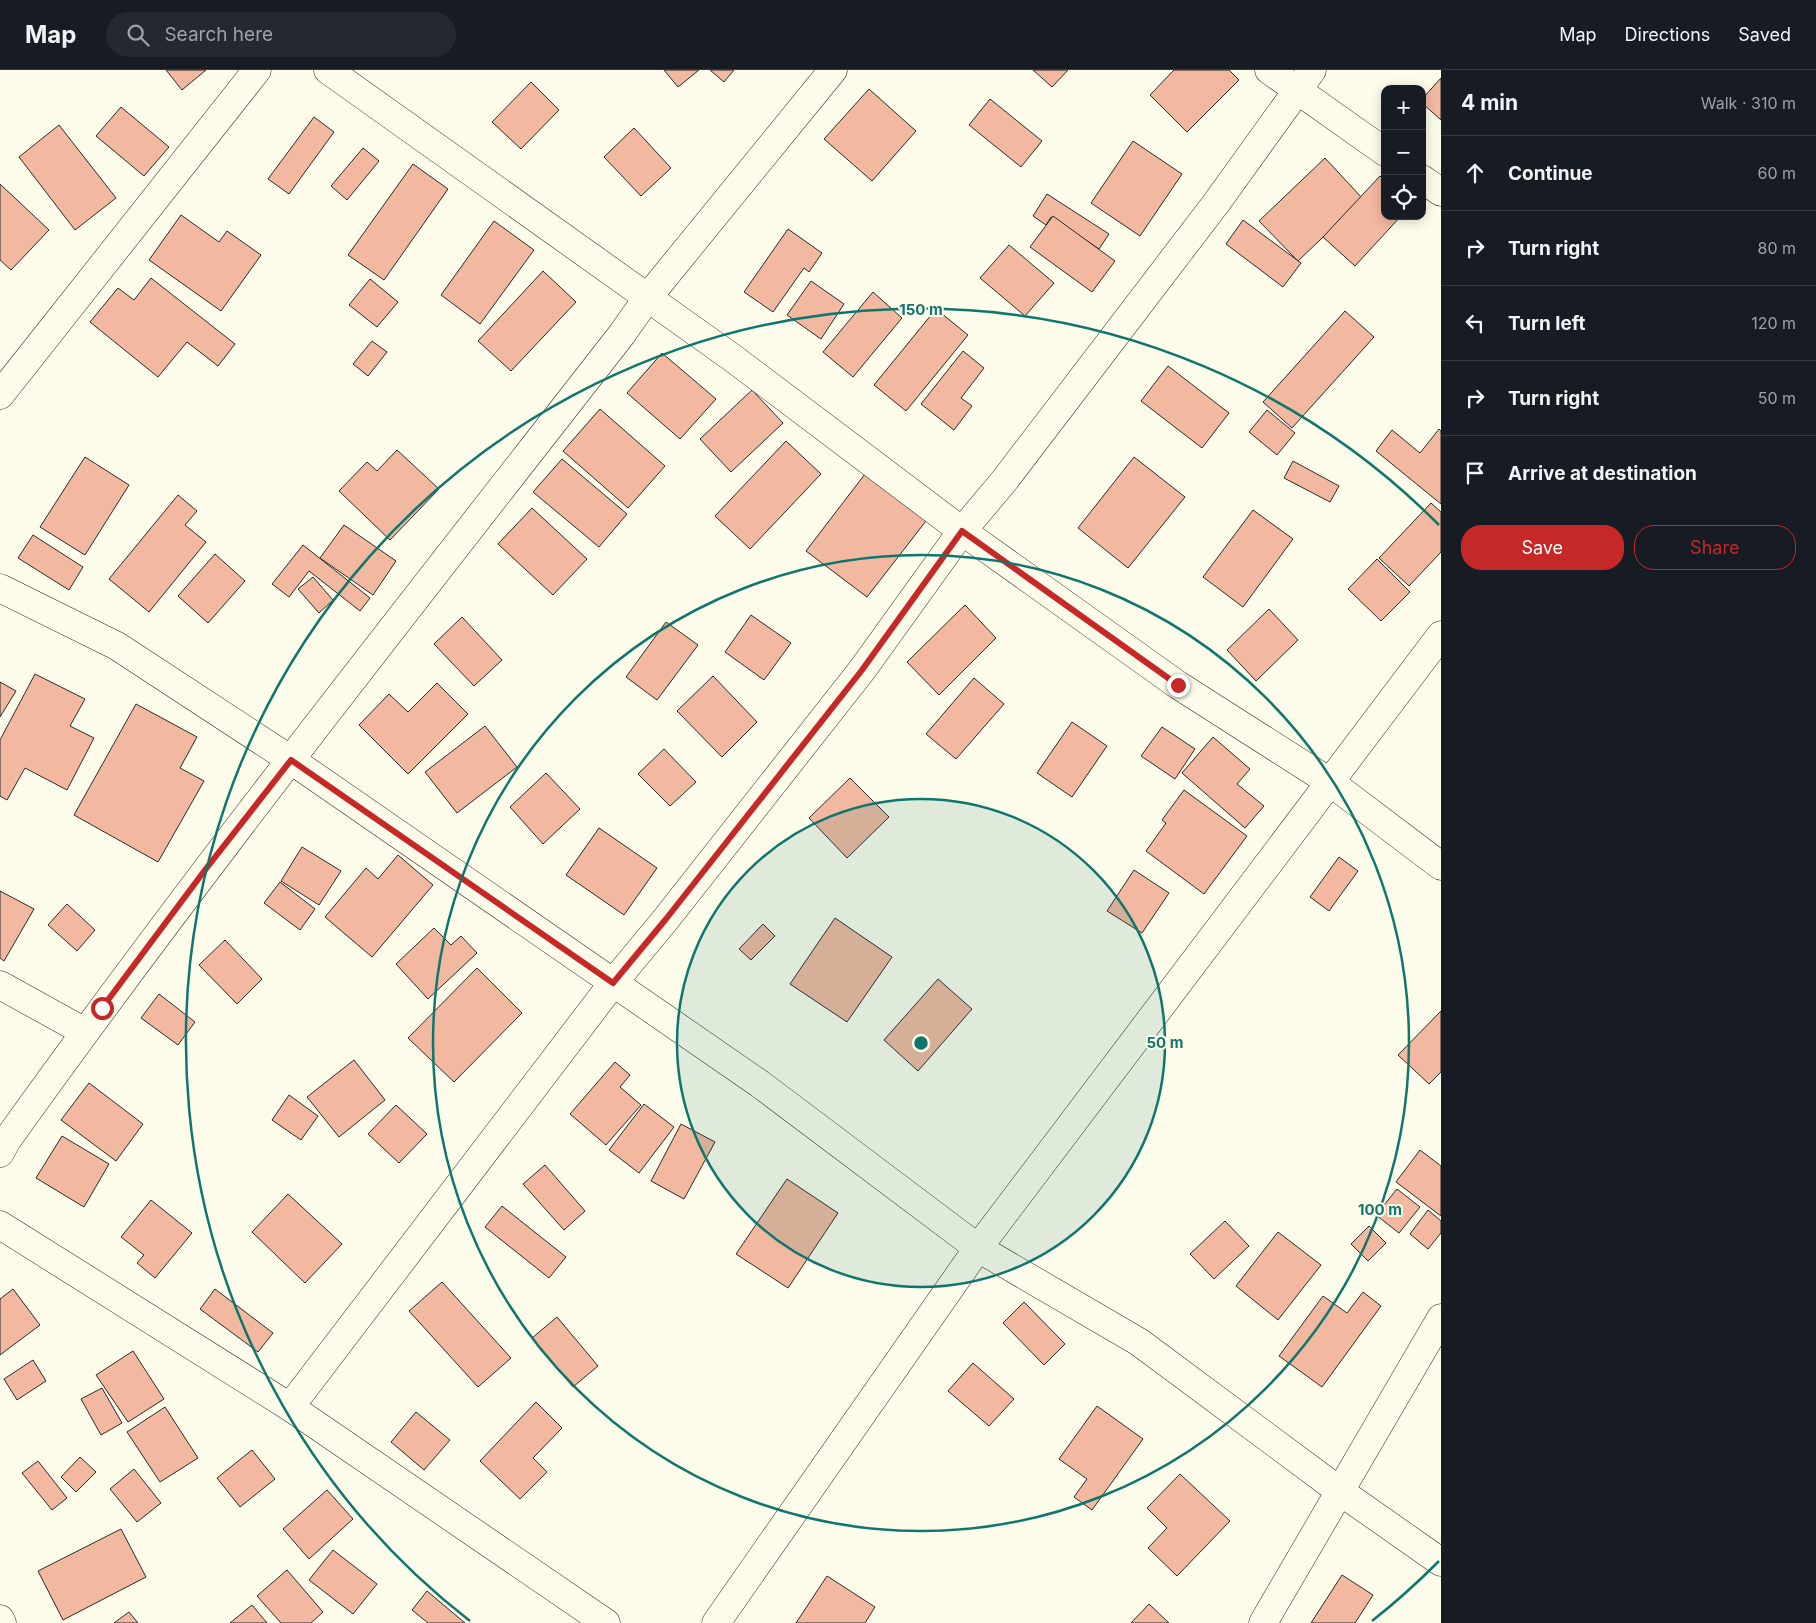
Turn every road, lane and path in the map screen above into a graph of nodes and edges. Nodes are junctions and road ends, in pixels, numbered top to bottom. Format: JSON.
{"nodes":[{"id":1,"x":257,"y":70,"type":"edge"},
{"id":2,"x":328,"y":70,"type":"edge"},
{"id":3,"x":833,"y":70,"type":"edge"},
{"id":4,"x":1270,"y":70,"type":"edge"},
{"id":5,"x":1305,"y":80,"type":"edge"},
{"id":6,"x":1381,"y":148,"type":"edge"},
{"id":7,"x":1426,"y":182,"type":"edge"},
{"id":8,"x":1441,"y":192,"type":"edge"},
{"id":9,"x":648,"y":297,"type":"junction"},
{"id":10,"x":0,"y":395,"type":"edge"},
{"id":11,"x":962,"y":531,"type":"junction"},
{"id":12,"x":0,"y":588,"type":"edge"},
{"id":13,"x":1441,"y":635,"type":"edge"},
{"id":14,"x":291,"y":760,"type":"junction"},
{"id":15,"x":1330,"y":782,"type":"junction"},
{"id":16,"x":1441,"y":866,"type":"edge"},
{"id":17,"x":613,"y":983,"type":"junction"},
{"id":18,"x":0,"y":985,"type":"edge"},
{"id":19,"x":85,"y":1032,"type":"junction"},
{"id":20,"x":0,"y":1153,"type":"edge"},
{"id":21,"x":0,"y":1225,"type":"edge"},
{"id":22,"x":978,"y":1248,"type":"junction"},
{"id":23,"x":1441,"y":1318,"type":"edge"},
{"id":24,"x":290,"y":1407,"type":"junction"},
{"id":25,"x":1341,"y":1492,"type":"junction"},
{"id":26,"x":1441,"y":1562,"type":"edge"},
{"id":27,"x":0,"y":1619,"type":"edge"},
{"id":28,"x":2,"y":1623,"type":"edge"},
{"id":29,"x":606,"y":1623,"type":"edge"},
{"id":30,"x":716,"y":1623,"type":"edge"},
{"id":31,"x":1263,"y":1623,"type":"edge"}],
"edges":[{"from":1,"to":10,"type":"street"},
{"from":2,"to":9,"type":"street"},
{"from":3,"to":9,"type":"street"},
{"from":4,"to":5,"type":"street"},
{"from":5,"to":6,"type":"street"},
{"from":5,"to":11,"type":"street"},
{"from":7,"to":8,"type":"street"},
{"from":9,"to":11,"type":"street"},
{"from":9,"to":14,"type":"street"},
{"from":11,"to":15,"type":"street"},
{"from":11,"to":17,"type":"street"},
{"from":12,"to":14,"type":"street"},
{"from":13,"to":15,"type":"street"},
{"from":14,"to":17,"type":"street"},
{"from":14,"to":19,"type":"street"},
{"from":15,"to":16,"type":"street"},
{"from":15,"to":22,"type":"street"},
{"from":17,"to":22,"type":"street"},
{"from":17,"to":24,"type":"street"},
{"from":18,"to":19,"type":"street"},
{"from":19,"to":20,"type":"street"},
{"from":21,"to":24,"type":"street"},
{"from":22,"to":25,"type":"street"},
{"from":22,"to":30,"type":"street"},
{"from":23,"to":25,"type":"street"},
{"from":24,"to":29,"type":"street"},
{"from":25,"to":26,"type":"street"},
{"from":25,"to":31,"type":"street"},
{"from":27,"to":28,"type":"street"}]}
